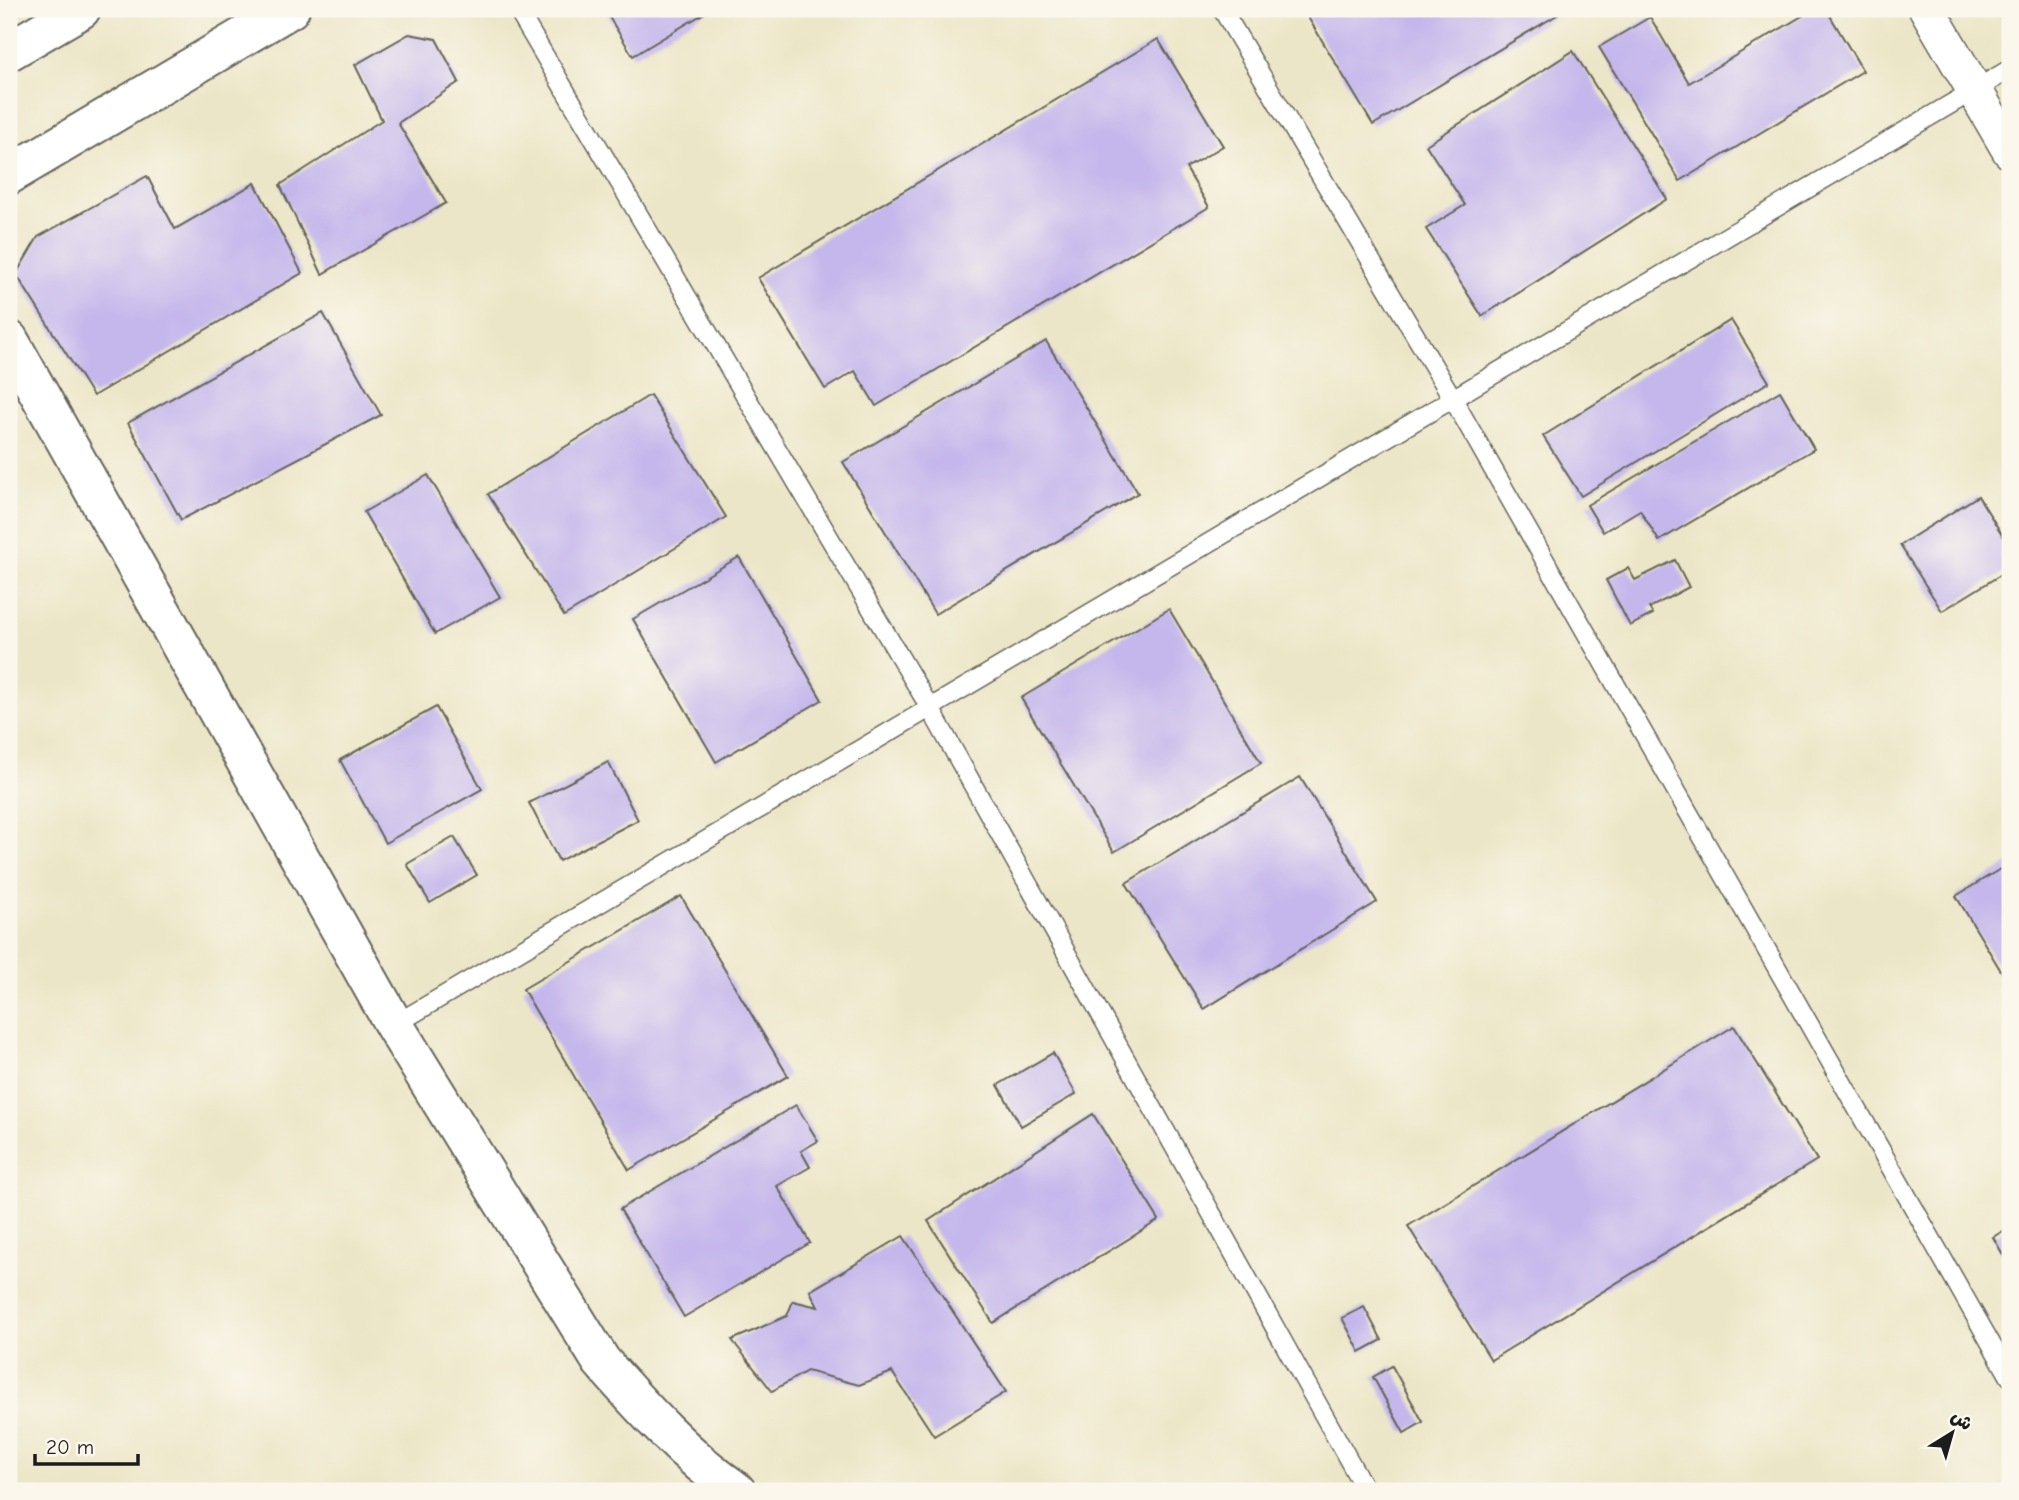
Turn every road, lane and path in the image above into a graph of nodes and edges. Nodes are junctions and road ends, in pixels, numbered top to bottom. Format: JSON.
{"nodes":[{"id":1,"x":81,"y":9,"type":"edge"},
{"id":2,"x":290,"y":9,"type":"edge"},
{"id":3,"x":517,"y":9,"type":"edge"},
{"id":4,"x":1222,"y":9,"type":"edge"},
{"id":5,"x":1927,"y":9,"type":"edge"},
{"id":6,"x":9,"y":51,"type":"edge"},
{"id":7,"x":2010,"y":69,"type":"edge"},
{"id":8,"x":1975,"y":90,"type":"junction"},
{"id":9,"x":2010,"y":151,"type":"edge"},
{"id":10,"x":9,"y":175,"type":"edge"},
{"id":11,"x":9,"y":340,"type":"edge"},
{"id":12,"x":1453,"y":399,"type":"junction"},
{"id":13,"x":930,"y":708,"type":"junction"},
{"id":14,"x":394,"y":1025,"type":"junction"},
{"id":15,"x":2010,"y":1377,"type":"edge"},
{"id":16,"x":736,"y":1491,"type":"edge"},
{"id":17,"x":1366,"y":1491,"type":"edge"}],
"edges":[{"from":1,"to":6,"type":"street"},
{"from":2,"to":10,"type":"street"},
{"from":3,"to":13,"type":"lane"},
{"from":4,"to":12,"type":"lane"},
{"from":5,"to":8,"type":"street"},
{"from":7,"to":8,"type":"lane"},
{"from":8,"to":9,"type":"street"},
{"from":8,"to":12,"type":"lane"},
{"from":11,"to":14,"type":"street"},
{"from":12,"to":13,"type":"lane"},
{"from":12,"to":15,"type":"lane"},
{"from":13,"to":14,"type":"lane"},
{"from":13,"to":17,"type":"lane"},
{"from":14,"to":16,"type":"street"}]}
